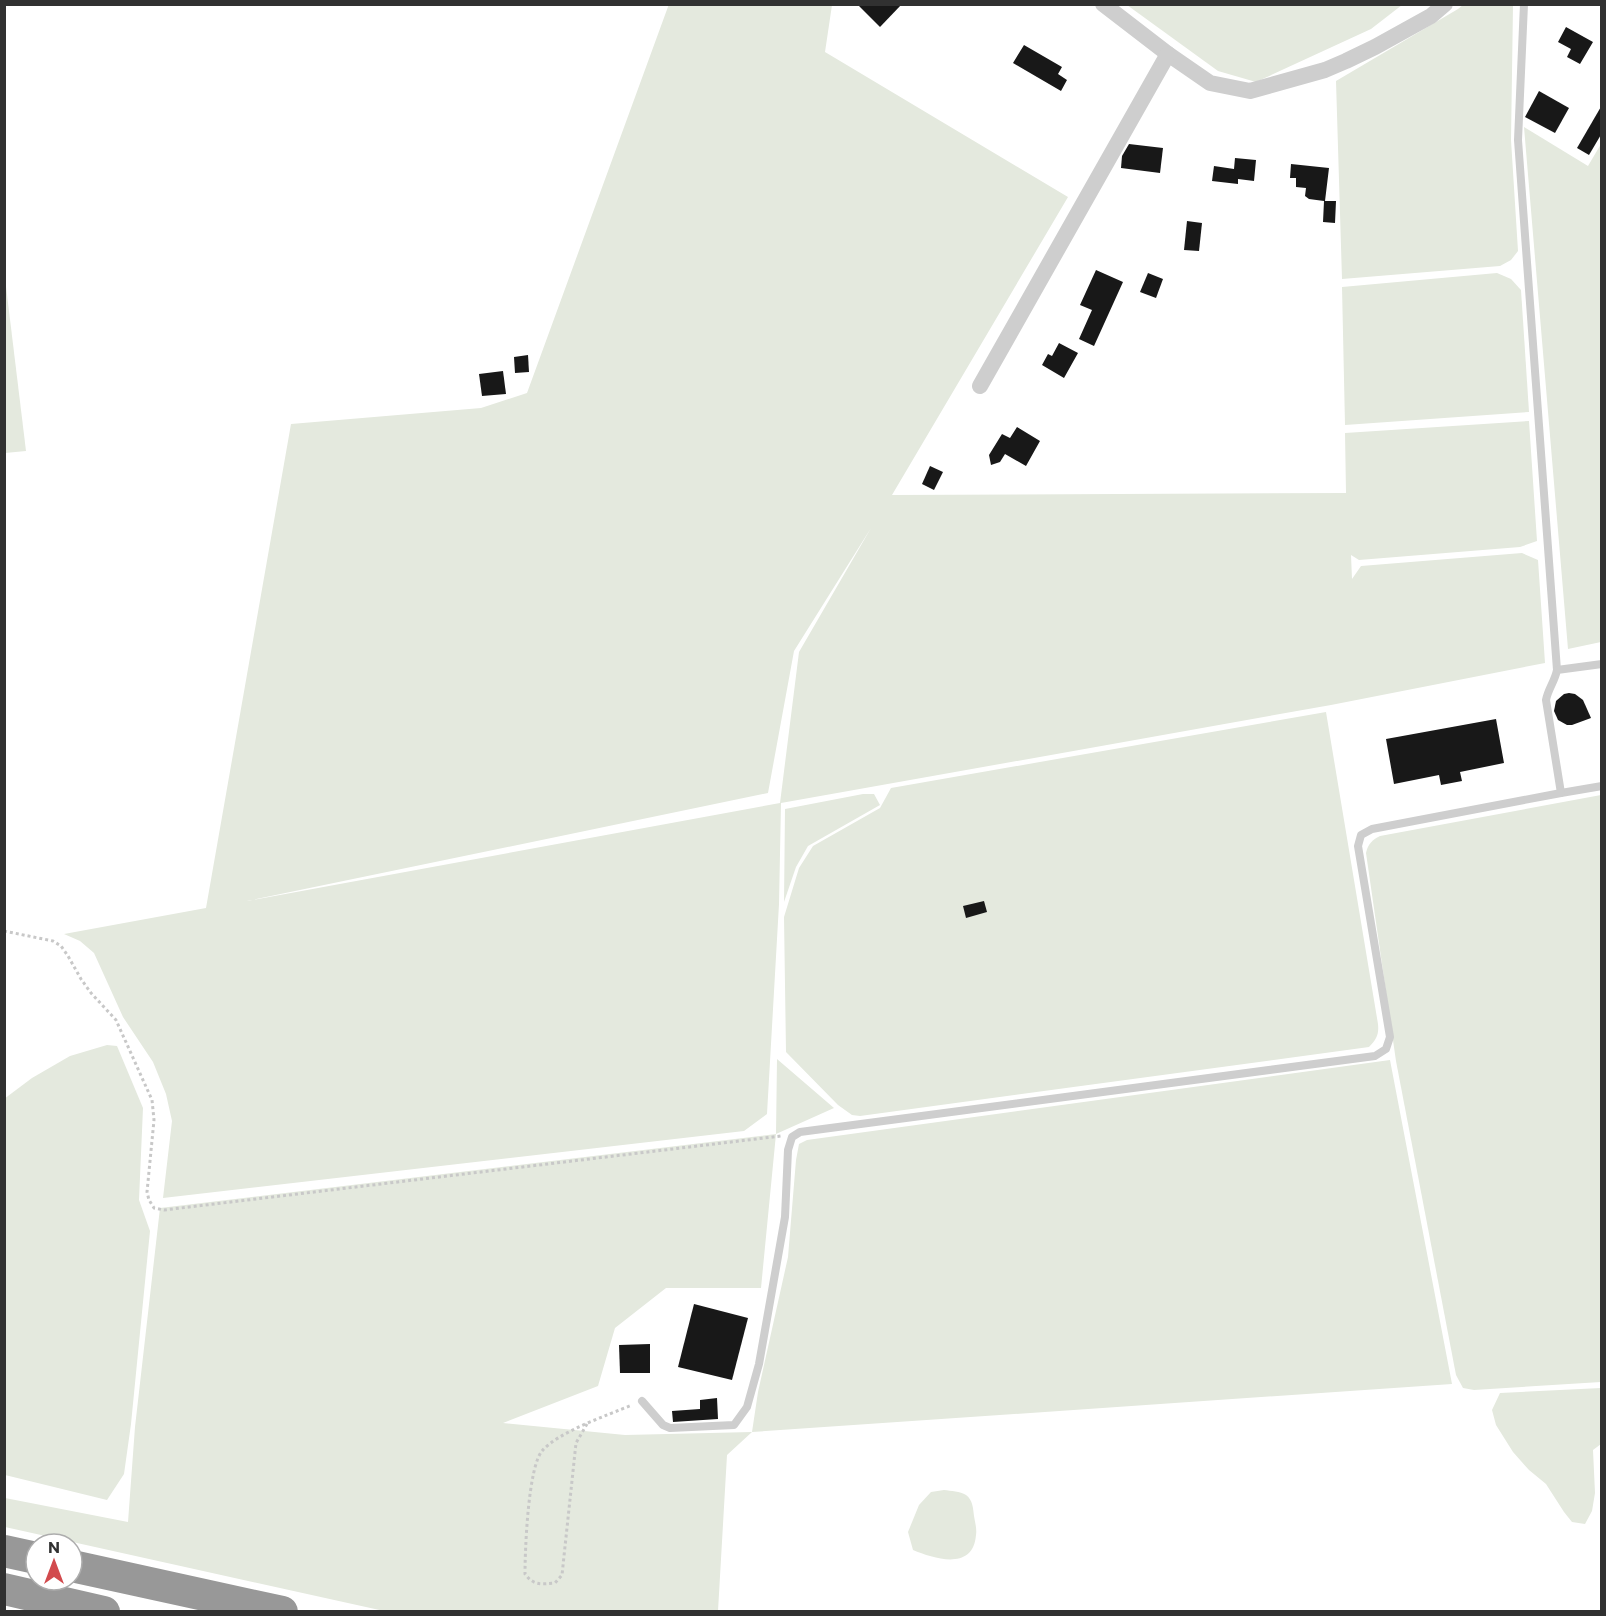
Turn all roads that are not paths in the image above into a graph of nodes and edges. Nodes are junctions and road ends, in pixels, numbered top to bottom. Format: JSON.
{"nodes":[{"id":1,"x":1103,"y":4,"type":"edge"},
{"id":2,"x":1446,"y":4,"type":"edge"},
{"id":3,"x":1524,"y":4,"type":"edge"},
{"id":4,"x":1168,"y":54,"type":"junction"},
{"id":5,"x":980,"y":386,"type":"dead end"},
{"id":6,"x":1602,"y":664,"type":"edge"},
{"id":7,"x":1557,"y":670,"type":"junction"},
{"id":8,"x":1602,"y":786,"type":"edge"},
{"id":9,"x":1560,"y":793,"type":"junction"},
{"id":10,"x":642,"y":1401,"type":"road end"},
{"id":11,"x":4,"y":1551,"type":"edge"},
{"id":12,"x":24,"y":1555,"type":"edge"},
{"id":13,"x":84,"y":1569,"type":"edge"},
{"id":14,"x":4,"y":1589,"type":"edge"},
{"id":15,"x":104,"y":1611,"type":"edge"},
{"id":16,"x":282,"y":1611,"type":"edge"}],
"edges":[{"from":1,"to":4,"type":"street"},
{"from":2,"to":4,"type":"street"},
{"from":3,"to":7,"type":"lane"},
{"from":4,"to":5,"type":"street"},
{"from":6,"to":7,"type":"lane"},
{"from":7,"to":9,"type":"lane"},
{"from":8,"to":9,"type":"lane"},
{"from":9,"to":10,"type":"lane"},
{"from":11,"to":12,"type":"highway"},
{"from":13,"to":16,"type":"highway"},
{"from":14,"to":15,"type":"highway"}]}
